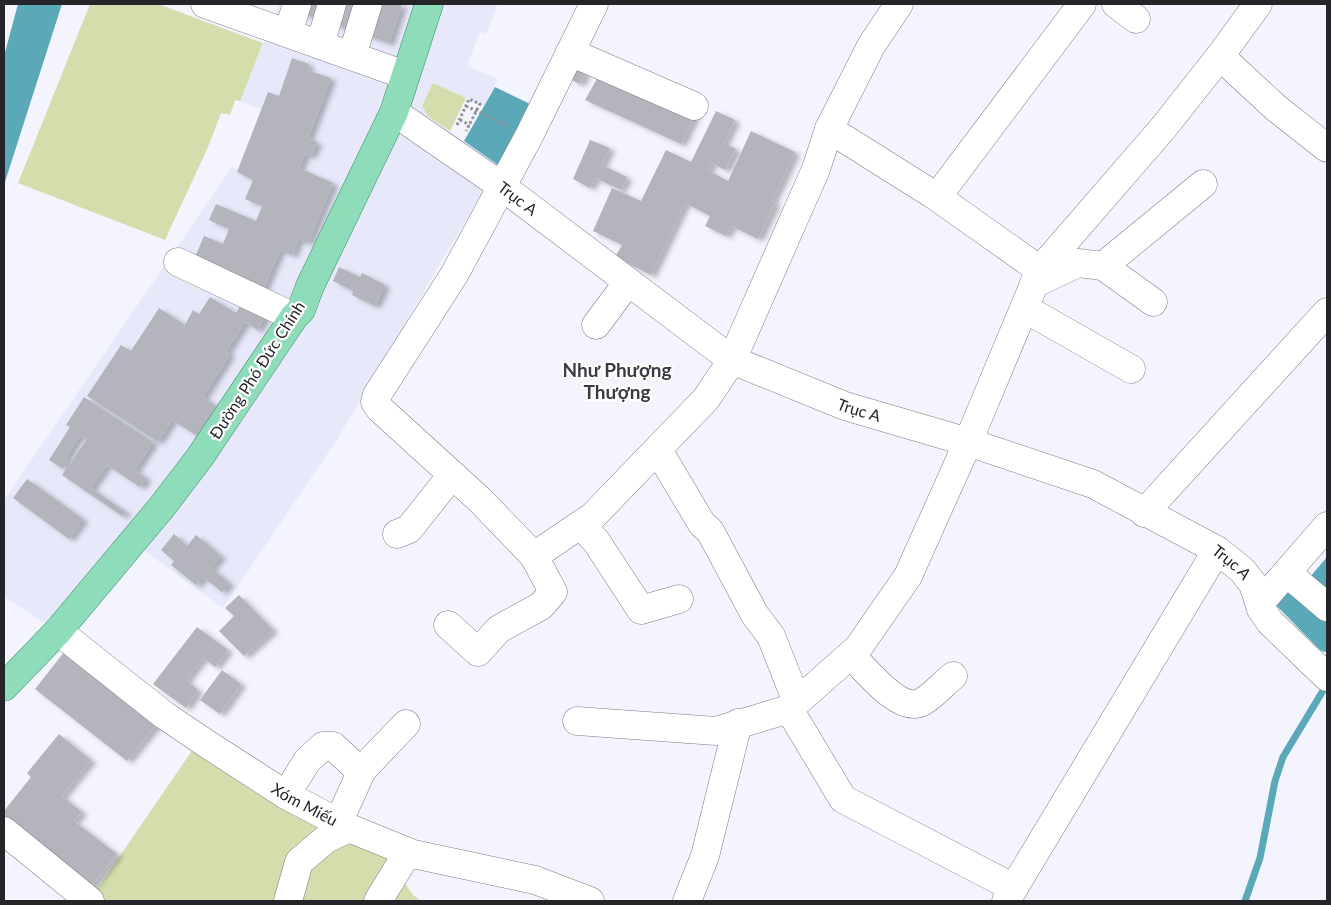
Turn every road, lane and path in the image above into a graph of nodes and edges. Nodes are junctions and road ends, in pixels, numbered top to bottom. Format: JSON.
{"nodes":[{"id":1,"x":205,"y":4,"type":"edge"},
{"id":2,"x":297,"y":4,"type":"edge"},
{"id":3,"x":332,"y":4,"type":"edge"},
{"id":4,"x":368,"y":4,"type":"edge"},
{"id":5,"x":430,"y":4,"type":"edge"},
{"id":6,"x":594,"y":4,"type":"edge"},
{"id":7,"x":1082,"y":4,"type":"edge"},
{"id":8,"x":1258,"y":4,"type":"edge"},
{"id":9,"x":897,"y":5,"type":"edge"},
{"id":10,"x":288,"y":33,"type":"junction"},
{"id":11,"x":320,"y":45,"type":"junction"},
{"id":12,"x":570,"y":52,"type":"junction"},
{"id":13,"x":352,"y":56,"type":"junction"},
{"id":14,"x":1220,"y":56,"type":"junction"},
{"id":15,"x":405,"y":75,"type":"junction"},
{"id":16,"x":466,"y":106,"type":"junction"},
{"id":17,"x":694,"y":106,"type":"dead end"},
{"id":18,"x":394,"y":112,"type":"junction"},
{"id":19,"x":479,"y":112,"type":"junction"},
{"id":20,"x":460,"y":120,"type":"junction"},
{"id":21,"x":470,"y":125,"type":"dead end"},
{"id":22,"x":510,"y":127,"type":"dead end"},
{"id":23,"x":829,"y":129,"type":"junction"},
{"id":24,"x":445,"y":145,"type":"junction"},
{"id":25,"x":1327,"y":148,"type":"edge"},
{"id":26,"x":1203,"y":184,"type":"dead end"},
{"id":27,"x":500,"y":185,"type":"junction"},
{"id":28,"x":937,"y":197,"type":"junction"},
{"id":29,"x":178,"y":262,"type":"dead end"},
{"id":30,"x":1103,"y":266,"type":"junction"},
{"id":31,"x":628,"y":282,"type":"junction"},
{"id":32,"x":1032,"y":287,"type":"junction"},
{"id":33,"x":1153,"y":302,"type":"dead end"},
{"id":34,"x":1327,"y":312,"type":"edge"},
{"id":35,"x":294,"y":317,"type":"junction"},
{"id":36,"x":596,"y":325,"type":"dead end"},
{"id":37,"x":732,"y":360,"type":"junction"},
{"id":38,"x":1131,"y":369,"type":"dead end"},
{"id":39,"x":968,"y":442,"type":"junction"},
{"id":40,"x":658,"y":450,"type":"junction"},
{"id":41,"x":452,"y":475,"type":"junction"},
{"id":42,"x":1144,"y":513,"type":"junction"},
{"id":43,"x":581,"y":526,"type":"junction"},
{"id":44,"x":1327,"y":526,"type":"edge"},
{"id":45,"x":397,"y":534,"type":"dead end"},
{"id":46,"x":1217,"y":550,"type":"junction"},
{"id":47,"x":534,"y":556,"type":"junction"},
{"id":48,"x":1287,"y":573,"type":"junction"},
{"id":49,"x":679,"y":599,"type":"dead end"},
{"id":50,"x":1260,"y":603,"type":"junction"},
{"id":51,"x":1327,"y":607,"type":"edge"},
{"id":52,"x":448,"y":625,"type":"dead end"},
{"id":53,"x":58,"y":631,"type":"junction"},
{"id":54,"x":851,"y":655,"type":"junction"},
{"id":55,"x":953,"y":676,"type":"dead end"},
{"id":56,"x":1327,"y":677,"type":"edge"},
{"id":57,"x":4,"y":687,"type":"edge"},
{"id":58,"x":793,"y":706,"type":"junction"},
{"id":59,"x":576,"y":722,"type":"dead end"},
{"id":60,"x":738,"y":723,"type":"junction"},
{"id":61,"x":406,"y":724,"type":"dead end"},
{"id":62,"x":362,"y":770,"type":"junction"},
{"id":63,"x":286,"y":795,"type":"junction"},
{"id":64,"x":344,"y":824,"type":"junction"},
{"id":65,"x":4,"y":831,"type":"edge"},
{"id":66,"x":408,"y":852,"type":"junction"},
{"id":67,"x":1010,"y":895,"type":"edge"},
{"id":68,"x":90,"y":901,"type":"edge"},
{"id":69,"x":288,"y":901,"type":"edge"},
{"id":70,"x":378,"y":901,"type":"edge"},
{"id":71,"x":590,"y":901,"type":"edge"},
{"id":72,"x":687,"y":901,"type":"edge"}],
"edges":[{"from":1,"to":10,"type":"street"},
{"from":2,"to":10,"type":"street"},
{"from":3,"to":11,"type":"street"},
{"from":4,"to":13,"type":"street"},
{"from":5,"to":15,"type":"main road","name":"Đường Phó Đức Chính"},
{"from":6,"to":12,"type":"street"},
{"from":7,"to":28,"type":"street"},
{"from":8,"to":14,"type":"street"},
{"from":9,"to":23,"type":"street"},
{"from":10,"to":11,"type":"street"},
{"from":11,"to":13,"type":"street"},
{"from":12,"to":17,"type":"street"},
{"from":12,"to":27,"type":"street"},
{"from":13,"to":15,"type":"street"},
{"from":14,"to":25,"type":"street"},
{"from":14,"to":32,"type":"street"},
{"from":15,"to":18,"type":"main road","name":"Đường Phó Đức Chính"},
{"from":16,"to":19,"type":"path"},
{"from":16,"to":19,"type":"path"},
{"from":16,"to":20,"type":"path"},
{"from":18,"to":24,"type":"street","name":"Trục A"},
{"from":18,"to":35,"type":"main road","name":"Đường Phó Đức Chính"},
{"from":19,"to":22,"type":"path"},
{"from":20,"to":21,"type":"path"},
{"from":20,"to":24,"type":"path"},
{"from":23,"to":28,"type":"street"},
{"from":23,"to":37,"type":"street"},
{"from":24,"to":27,"type":"street","name":"Trục A"},
{"from":26,"to":30,"type":"street"},
{"from":27,"to":31,"type":"street","name":"Trục A"},
{"from":27,"to":41,"type":"street"},
{"from":28,"to":32,"type":"street"},
{"from":29,"to":35,"type":"street"},
{"from":30,"to":32,"type":"street"},
{"from":30,"to":33,"type":"street"},
{"from":31,"to":36,"type":"street"},
{"from":31,"to":37,"type":"street","name":"Trục A"},
{"from":32,"to":38,"type":"street"},
{"from":32,"to":39,"type":"street"},
{"from":34,"to":42,"type":"street"},
{"from":35,"to":53,"type":"main road","name":"Đường Phó Đức Chính"},
{"from":37,"to":39,"type":"street","name":"Trục A"},
{"from":37,"to":40,"type":"street"},
{"from":39,"to":42,"type":"street","name":"Trục A"},
{"from":39,"to":54,"type":"street"},
{"from":40,"to":43,"type":"street"},
{"from":40,"to":58,"type":"street"},
{"from":41,"to":45,"type":"street"},
{"from":41,"to":47,"type":"street"},
{"from":42,"to":46,"type":"street","name":"Trục A"},
{"from":43,"to":47,"type":"street"},
{"from":43,"to":49,"type":"street"},
{"from":44,"to":48,"type":"street"},
{"from":46,"to":50,"type":"street","name":"Trục A"},
{"from":46,"to":67,"type":"street"},
{"from":47,"to":52,"type":"street"},
{"from":48,"to":50,"type":"street"},
{"from":48,"to":51,"type":"street"},
{"from":50,"to":56,"type":"street","name":"Trục A"},
{"from":53,"to":57,"type":"main road","name":"Đường Phó Đức Chính"},
{"from":53,"to":63,"type":"street","name":"Xóm Miếu"},
{"from":54,"to":55,"type":"street"},
{"from":54,"to":58,"type":"street"},
{"from":58,"to":60,"type":"street"},
{"from":58,"to":67,"type":"street"},
{"from":59,"to":60,"type":"street"},
{"from":60,"to":72,"type":"street"},
{"from":61,"to":62,"type":"street"},
{"from":62,"to":63,"type":"street"},
{"from":62,"to":64,"type":"street"},
{"from":63,"to":64,"type":"street","name":"Xóm Miếu"},
{"from":64,"to":66,"type":"street","name":"Xóm Miếu"},
{"from":64,"to":69,"type":"street"},
{"from":65,"to":68,"type":"street"},
{"from":66,"to":70,"type":"street"},
{"from":66,"to":71,"type":"street","name":"Xóm Miếu"}]}
